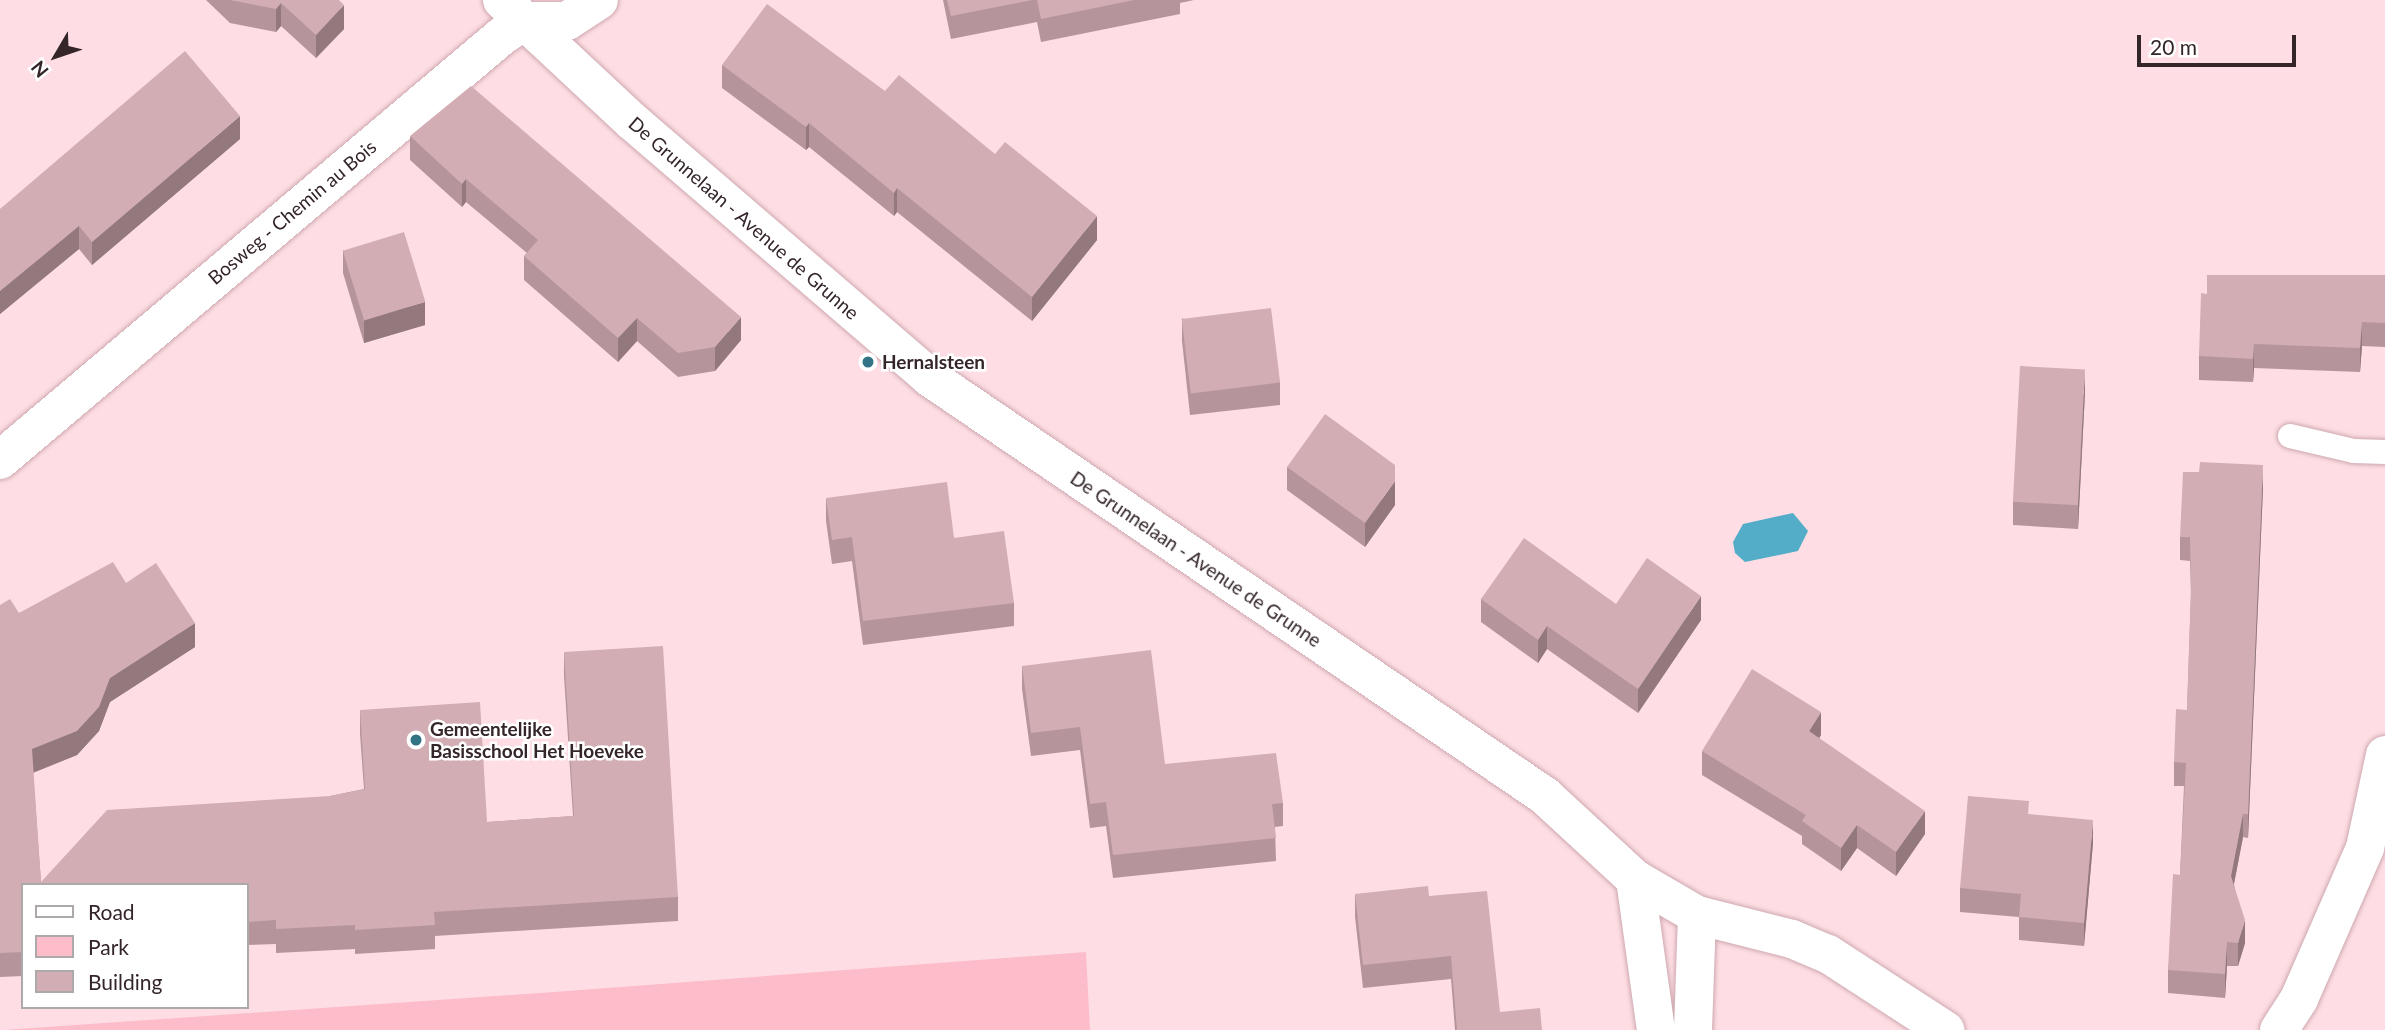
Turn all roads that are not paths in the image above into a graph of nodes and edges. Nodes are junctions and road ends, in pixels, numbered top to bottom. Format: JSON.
{"nodes":[{"id":1,"x":599,"y":0,"type":"edge"},
{"id":2,"x":513,"y":10,"type":"edge"},
{"id":3,"x":2290,"y":436,"type":"dead end"},
{"id":4,"x":2385,"y":452,"type":"edge"},
{"id":5,"x":0,"y":460,"type":"edge"},
{"id":6,"x":2385,"y":755,"type":"edge"},
{"id":7,"x":1635,"y":879,"type":"junction"},
{"id":8,"x":1697,"y":915,"type":"junction"},
{"id":9,"x":1657,"y":1030,"type":"edge"},
{"id":10,"x":1693,"y":1030,"type":"edge"},
{"id":11,"x":1945,"y":1030,"type":"edge"},
{"id":12,"x":2279,"y":1030,"type":"edge"}],
"edges":[{"from":1,"to":2,"type":"street"},
{"from":2,"to":5,"type":"street","name":"Bosweg - Chemin au Bois"},
{"from":2,"to":7,"type":"street","name":"De Grunnelaan - Avenue de Grunne"},
{"from":3,"to":4,"type":"lane"},
{"from":6,"to":12,"type":"street"},
{"from":7,"to":8,"type":"street","name":"De Grunnelaan - Avenue de Grunne"},
{"from":7,"to":9,"type":"street"},
{"from":8,"to":10,"type":"street"},
{"from":8,"to":11,"type":"street","name":"De Grunnelaan - Avenue de Grunne"}]}
